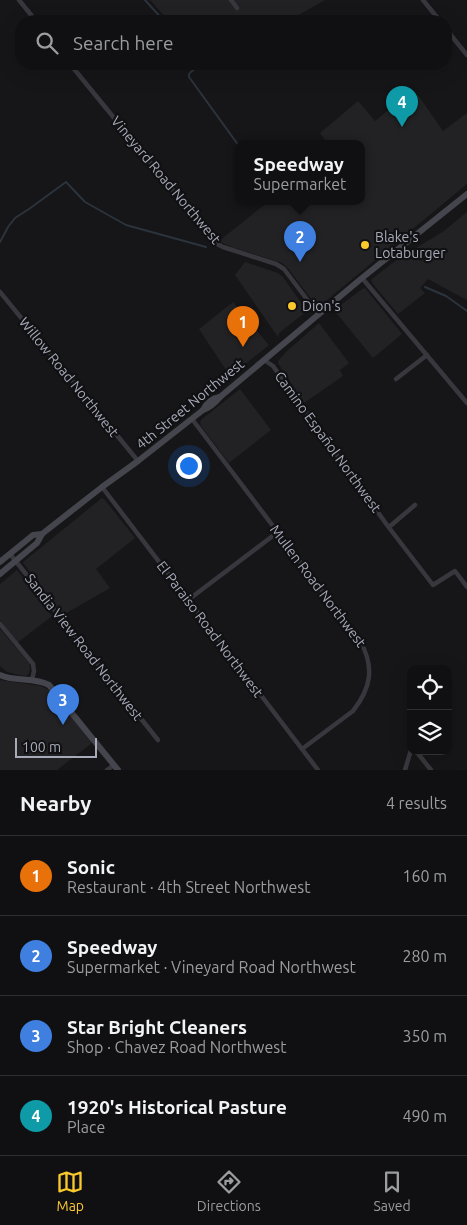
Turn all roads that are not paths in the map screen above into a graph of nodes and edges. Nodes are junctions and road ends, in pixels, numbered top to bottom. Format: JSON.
{"nodes":[{"id":1,"x":19,"y":0,"type":"edge"},
{"id":2,"x":232,"y":0,"type":"edge"},
{"id":3,"x":422,"y":0,"type":"edge"},
{"id":4,"x":237,"y":8,"type":"dead end"},
{"id":5,"x":31,"y":15,"type":"edge"},
{"id":6,"x":435,"y":15,"type":"edge"},
{"id":7,"x":452,"y":36,"type":"edge"},
{"id":8,"x":467,"y":55,"type":"edge"},
{"id":9,"x":75,"y":70,"type":"edge"},
{"id":10,"x":467,"y":194,"type":"edge"},
{"id":11,"x":362,"y":278,"type":"junction"},
{"id":12,"x":0,"y":292,"type":"edge"},
{"id":13,"x":318,"y":314,"type":"junction"},
{"id":14,"x":427,"y":356,"type":"junction"},
{"id":15,"x":264,"y":360,"type":"junction"},
{"id":16,"x":396,"y":379,"type":"dead end"},
{"id":17,"x":467,"y":403,"type":"edge"},
{"id":18,"x":192,"y":419,"type":"junction"},
{"id":19,"x":138,"y":461,"type":"junction"},
{"id":20,"x":102,"y":487,"type":"junction"},
{"id":21,"x":415,"y":505,"type":"dead end"},
{"id":22,"x":389,"y":527,"type":"junction"},
{"id":23,"x":278,"y":532,"type":"junction"},
{"id":24,"x":42,"y":534,"type":"junction"},
{"id":25,"x":10,"y":554,"type":"junction"},
{"id":26,"x":16,"y":561,"type":"junction"},
{"id":27,"x":0,"y":562,"type":"edge"},
{"id":28,"x":0,"y":574,"type":"edge"},
{"id":29,"x":467,"y":587,"type":"edge"},
{"id":30,"x":188,"y":600,"type":"junction"},
{"id":31,"x":0,"y":624,"type":"edge"},
{"id":32,"x":0,"y":675,"type":"edge"},
{"id":33,"x":32,"y":680,"type":"junction"},
{"id":34,"x":158,"y":740,"type":"dead end"},
{"id":35,"x":302,"y":749,"type":"junction"},
{"id":36,"x":410,"y":755,"type":"edge"},
{"id":37,"x":419,"y":755,"type":"edge"},
{"id":38,"x":116,"y":767,"type":"edge"},
{"id":39,"x":107,"y":770,"type":"edge"},
{"id":40,"x":318,"y":770,"type":"edge"},
{"id":41,"x":405,"y":770,"type":"edge"},
{"id":42,"x":431,"y":770,"type":"edge"}],
"edges":[{"from":1,"to":5,"type":"street"},
{"from":2,"to":4,"type":"street"},
{"from":3,"to":6,"type":"street"},
{"from":7,"to":8,"type":"street"},
{"from":9,"to":13,"type":"street","name":"Vineyard Road Northwest"},
{"from":10,"to":11,"type":"main road","name":"4th Street Northwest"},
{"from":11,"to":13,"type":"main road","name":"4th Street Northwest"},
{"from":11,"to":14,"type":"street"},
{"from":12,"to":19,"type":"street","name":"Willow Road Northwest"},
{"from":13,"to":15,"type":"main road","name":"4th Street Northwest"},
{"from":14,"to":16,"type":"street"},
{"from":14,"to":17,"type":"street"},
{"from":15,"to":18,"type":"main road","name":"4th Street Northwest"},
{"from":15,"to":22,"type":"street","name":"Camino Español Northwest"},
{"from":18,"to":19,"type":"main road","name":"4th Street Northwest"},
{"from":18,"to":23,"type":"street","name":"Mullen Road Northwest"},
{"from":19,"to":20,"type":"main road","name":"4th Street Northwest"},
{"from":20,"to":24,"type":"main road","name":"4th Street Northwest"},
{"from":20,"to":30,"type":"street","name":"El Paraiso Road Northwest"},
{"from":21,"to":22,"type":"street","name":"Camino Español Northwest"},
{"from":22,"to":29,"type":"street","name":"Camino Español Northwest"},
{"from":23,"to":30,"type":"street"},
{"from":23,"to":35,"type":"street","name":"Mullen Road Northwest"},
{"from":24,"to":25,"type":"main road","name":"4th Street Northwest"},
{"from":24,"to":26,"type":"main road","name":"4th Street Northwest"},
{"from":25,"to":26,"type":"street","name":"Sandia View Road Northwest"},
{"from":25,"to":27,"type":"main road","name":"4th Street Northwest"},
{"from":26,"to":28,"type":"main road","name":"4th Street Northwest"},
{"from":26,"to":34,"type":"street","name":"Sandia View Road Northwest"},
{"from":30,"to":35,"type":"street","name":"El Paraiso Road Northwest"},
{"from":31,"to":33,"type":"street"},
{"from":32,"to":33,"type":"main road"},
{"from":33,"to":38,"type":"main road"},
{"from":35,"to":40,"type":"street","name":"El Paraiso Road Northwest"},
{"from":36,"to":41,"type":"street"},
{"from":37,"to":42,"type":"street"},
{"from":38,"to":39,"type":"street"}]}
